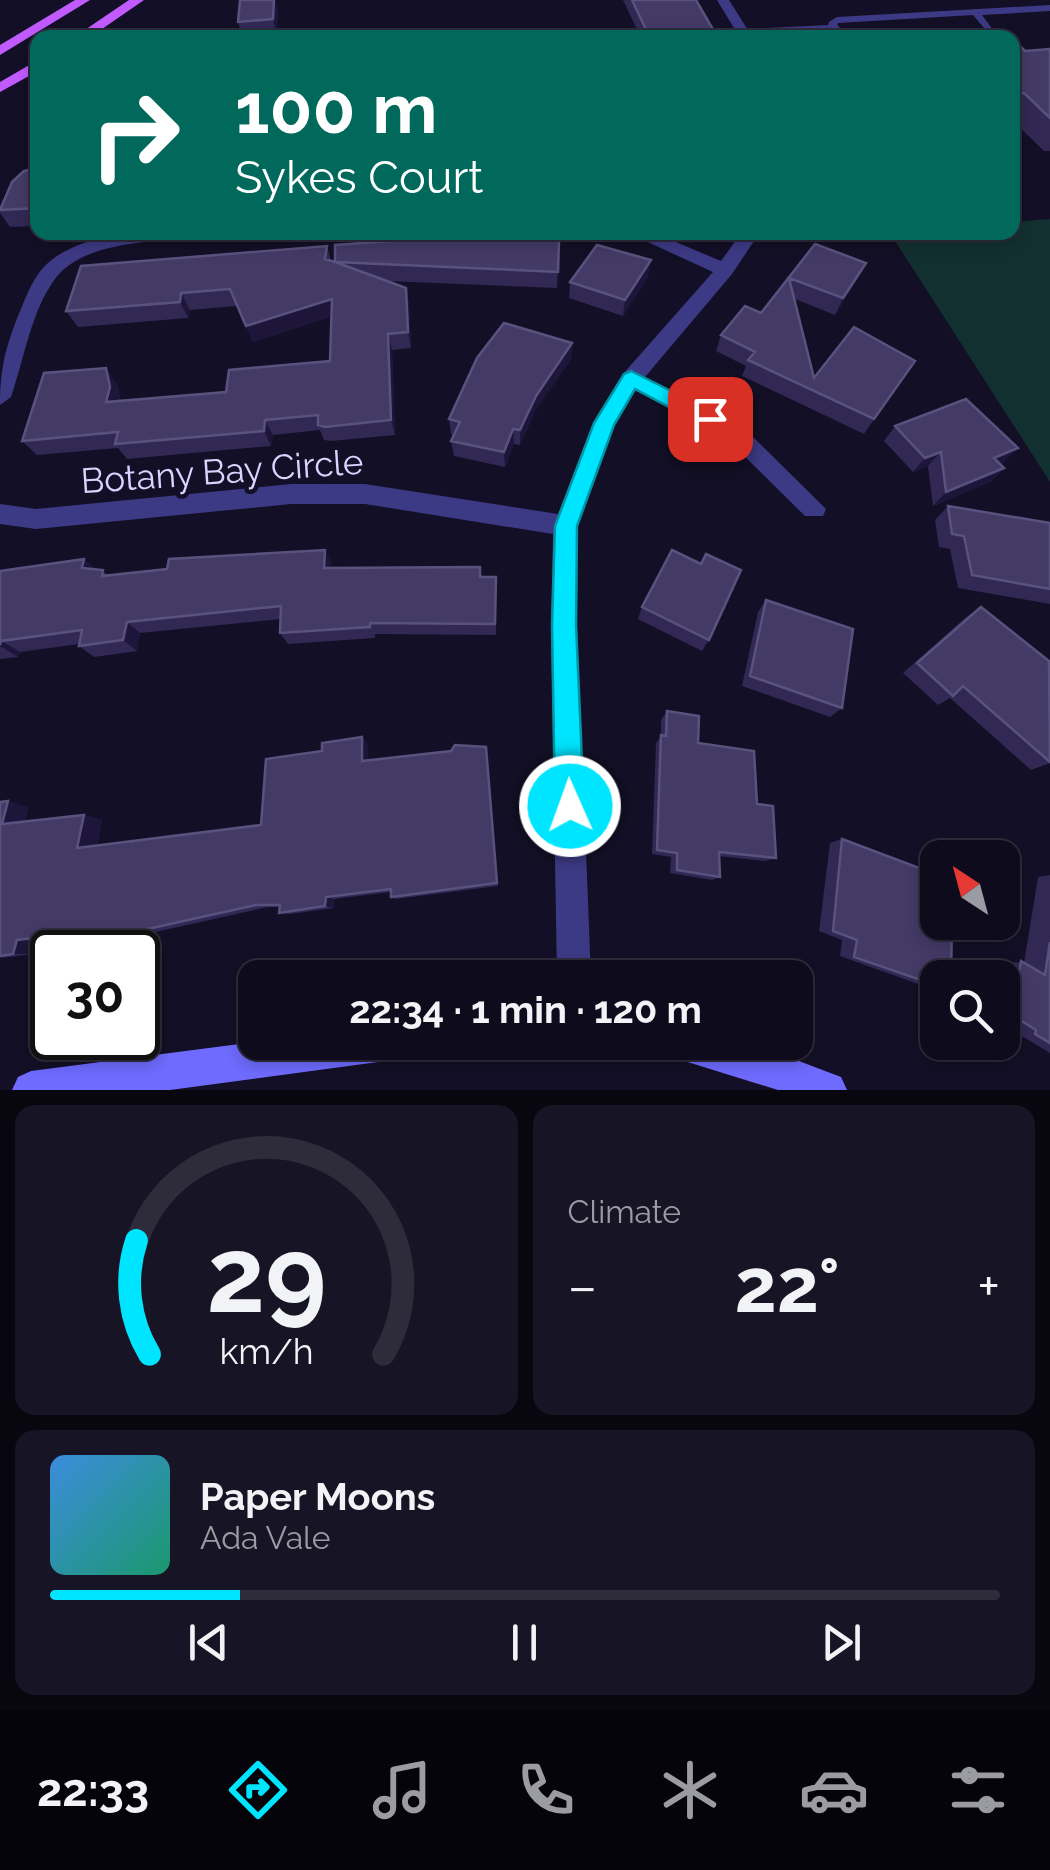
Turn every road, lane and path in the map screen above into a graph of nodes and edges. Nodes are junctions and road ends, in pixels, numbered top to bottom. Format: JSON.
{"nodes":[{"id":1,"x":84,"y":0,"type":"edge"},
{"id":2,"x":138,"y":0,"type":"edge"},
{"id":3,"x":724,"y":0,"type":"edge"},
{"id":4,"x":1050,"y":8,"type":"edge"},
{"id":5,"x":975,"y":12,"type":"junction"},
{"id":6,"x":834,"y":28,"type":"joint"},
{"id":7,"x":35,"y":30,"type":"edge"},
{"id":8,"x":91,"y":30,"type":"edge"},
{"id":9,"x":743,"y":30,"type":"edge"},
{"id":10,"x":809,"y":30,"type":"edge"},
{"id":11,"x":990,"y":30,"type":"edge"},
{"id":12,"x":30,"y":33,"type":"edge"},
{"id":13,"x":0,"y":51,"type":"edge"},
{"id":14,"x":30,"y":69,"type":"edge"},
{"id":15,"x":0,"y":88,"type":"edge"},
{"id":16,"x":143,"y":240,"type":"edge"},
{"id":17,"x":654,"y":240,"type":"edge"},
{"id":18,"x":746,"y":240,"type":"edge"},
{"id":19,"x":725,"y":270,"type":"junction"},
{"id":20,"x":631,"y":378,"type":"junction"},
{"id":21,"x":0,"y":397,"type":"edge"},
{"id":22,"x":814,"y":509,"type":"dead end"},
{"id":23,"x":0,"y":514,"type":"edge"},
{"id":24,"x":566,"y":526,"type":"junction"},
{"id":25,"x":573,"y":960,"type":"edge"},
{"id":26,"x":257,"y":1060,"type":"edge"},
{"id":27,"x":747,"y":1060,"type":"edge"},
{"id":28,"x":31,"y":1090,"type":"edge"},
{"id":29,"x":828,"y":1090,"type":"edge"}],
"edges":[{"from":1,"to":7,"type":"main road"},
{"from":2,"to":8,"type":"main road"},
{"from":3,"to":9,"type":"street"},
{"from":4,"to":5,"type":"lane"},
{"from":5,"to":6,"type":"lane"},
{"from":5,"to":11,"type":"lane"},
{"from":6,"to":10,"type":"lane"},
{"from":12,"to":13,"type":"main road"},
{"from":14,"to":15,"type":"main road"},
{"from":16,"to":21,"type":"street"},
{"from":17,"to":19,"type":"street"},
{"from":18,"to":19,"type":"street"},
{"from":19,"to":20,"type":"street"},
{"from":20,"to":22,"type":"street"},
{"from":20,"to":24,"type":"street"},
{"from":23,"to":24,"type":"street","name":"Botany Bay Circle"},
{"from":24,"to":25,"type":"street"},
{"from":26,"to":28,"type":"street"},
{"from":27,"to":29,"type":"street"}]}
